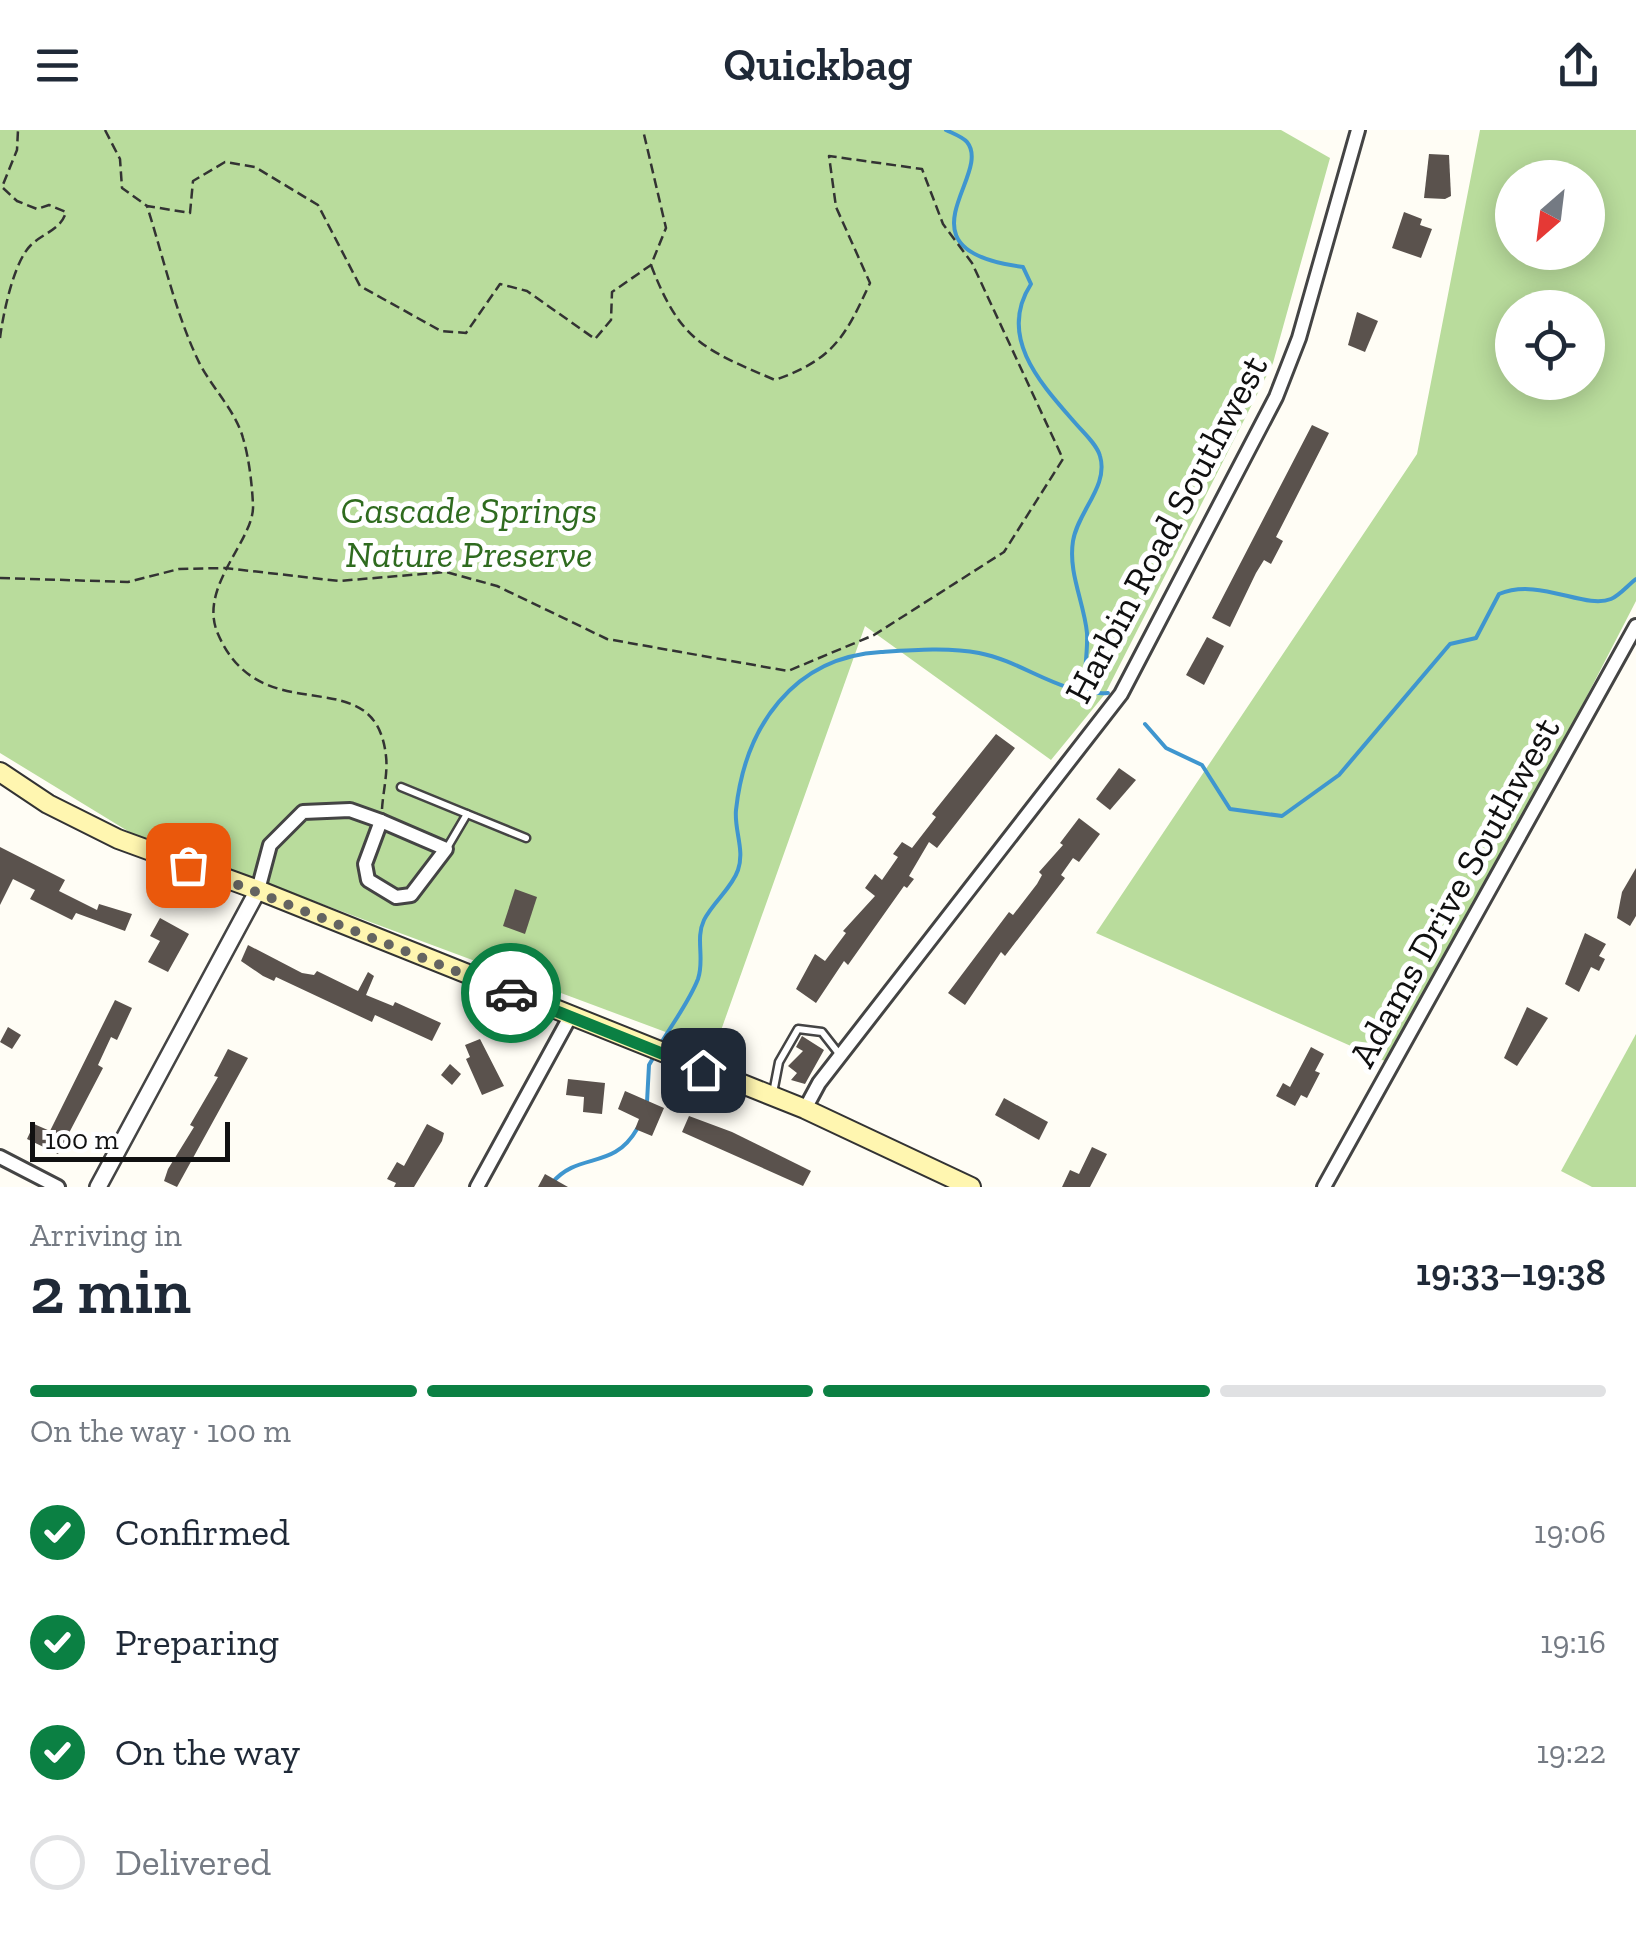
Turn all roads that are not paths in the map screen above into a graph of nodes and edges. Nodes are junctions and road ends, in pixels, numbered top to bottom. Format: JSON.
{"nodes":[{"id":1,"x":1358,"y":130,"type":"edge"},
{"id":2,"x":1636,"y":626,"type":"edge"},
{"id":3,"x":0,"y":772,"type":"edge"},
{"id":4,"x":401,"y":787,"type":"dead end"},
{"id":5,"x":467,"y":814,"type":"junction"},
{"id":6,"x":382,"y":821,"type":"junction"},
{"id":7,"x":526,"y":838,"type":"dead end"},
{"id":8,"x":446,"y":850,"type":"junction"},
{"id":9,"x":258,"y":890,"type":"junction"},
{"id":10,"x":570,"y":1017,"type":"junction"},
{"id":11,"x":841,"y":1056,"type":"junction"},
{"id":12,"x":772,"y":1096,"type":"junction"},
{"id":13,"x":805,"y":1109,"type":"junction"},
{"id":14,"x":0,"y":1157,"type":"edge"},
{"id":15,"x":58,"y":1187,"type":"edge"},
{"id":16,"x":98,"y":1187,"type":"edge"},
{"id":17,"x":477,"y":1187,"type":"edge"},
{"id":18,"x":971,"y":1187,"type":"edge"},
{"id":19,"x":1324,"y":1187,"type":"edge"}],
"edges":[{"from":1,"to":11,"type":"street","name":"Harbin Road Southwest"},
{"from":2,"to":19,"type":"street","name":"Adams Drive Southwest"},
{"from":3,"to":9,"type":"main road"},
{"from":4,"to":5,"type":"lane"},
{"from":5,"to":7,"type":"lane"},
{"from":5,"to":8,"type":"lane"},
{"from":6,"to":8,"type":"street"},
{"from":6,"to":8,"type":"street"},
{"from":6,"to":9,"type":"street"},
{"from":9,"to":10,"type":"main road"},
{"from":9,"to":16,"type":"street"},
{"from":10,"to":12,"type":"main road"},
{"from":10,"to":17,"type":"street"},
{"from":11,"to":12,"type":"lane"},
{"from":11,"to":13,"type":"street","name":"Harbin Road Southwest"},
{"from":12,"to":13,"type":"main road"},
{"from":13,"to":18,"type":"main road"},
{"from":14,"to":15,"type":"street"}]}
